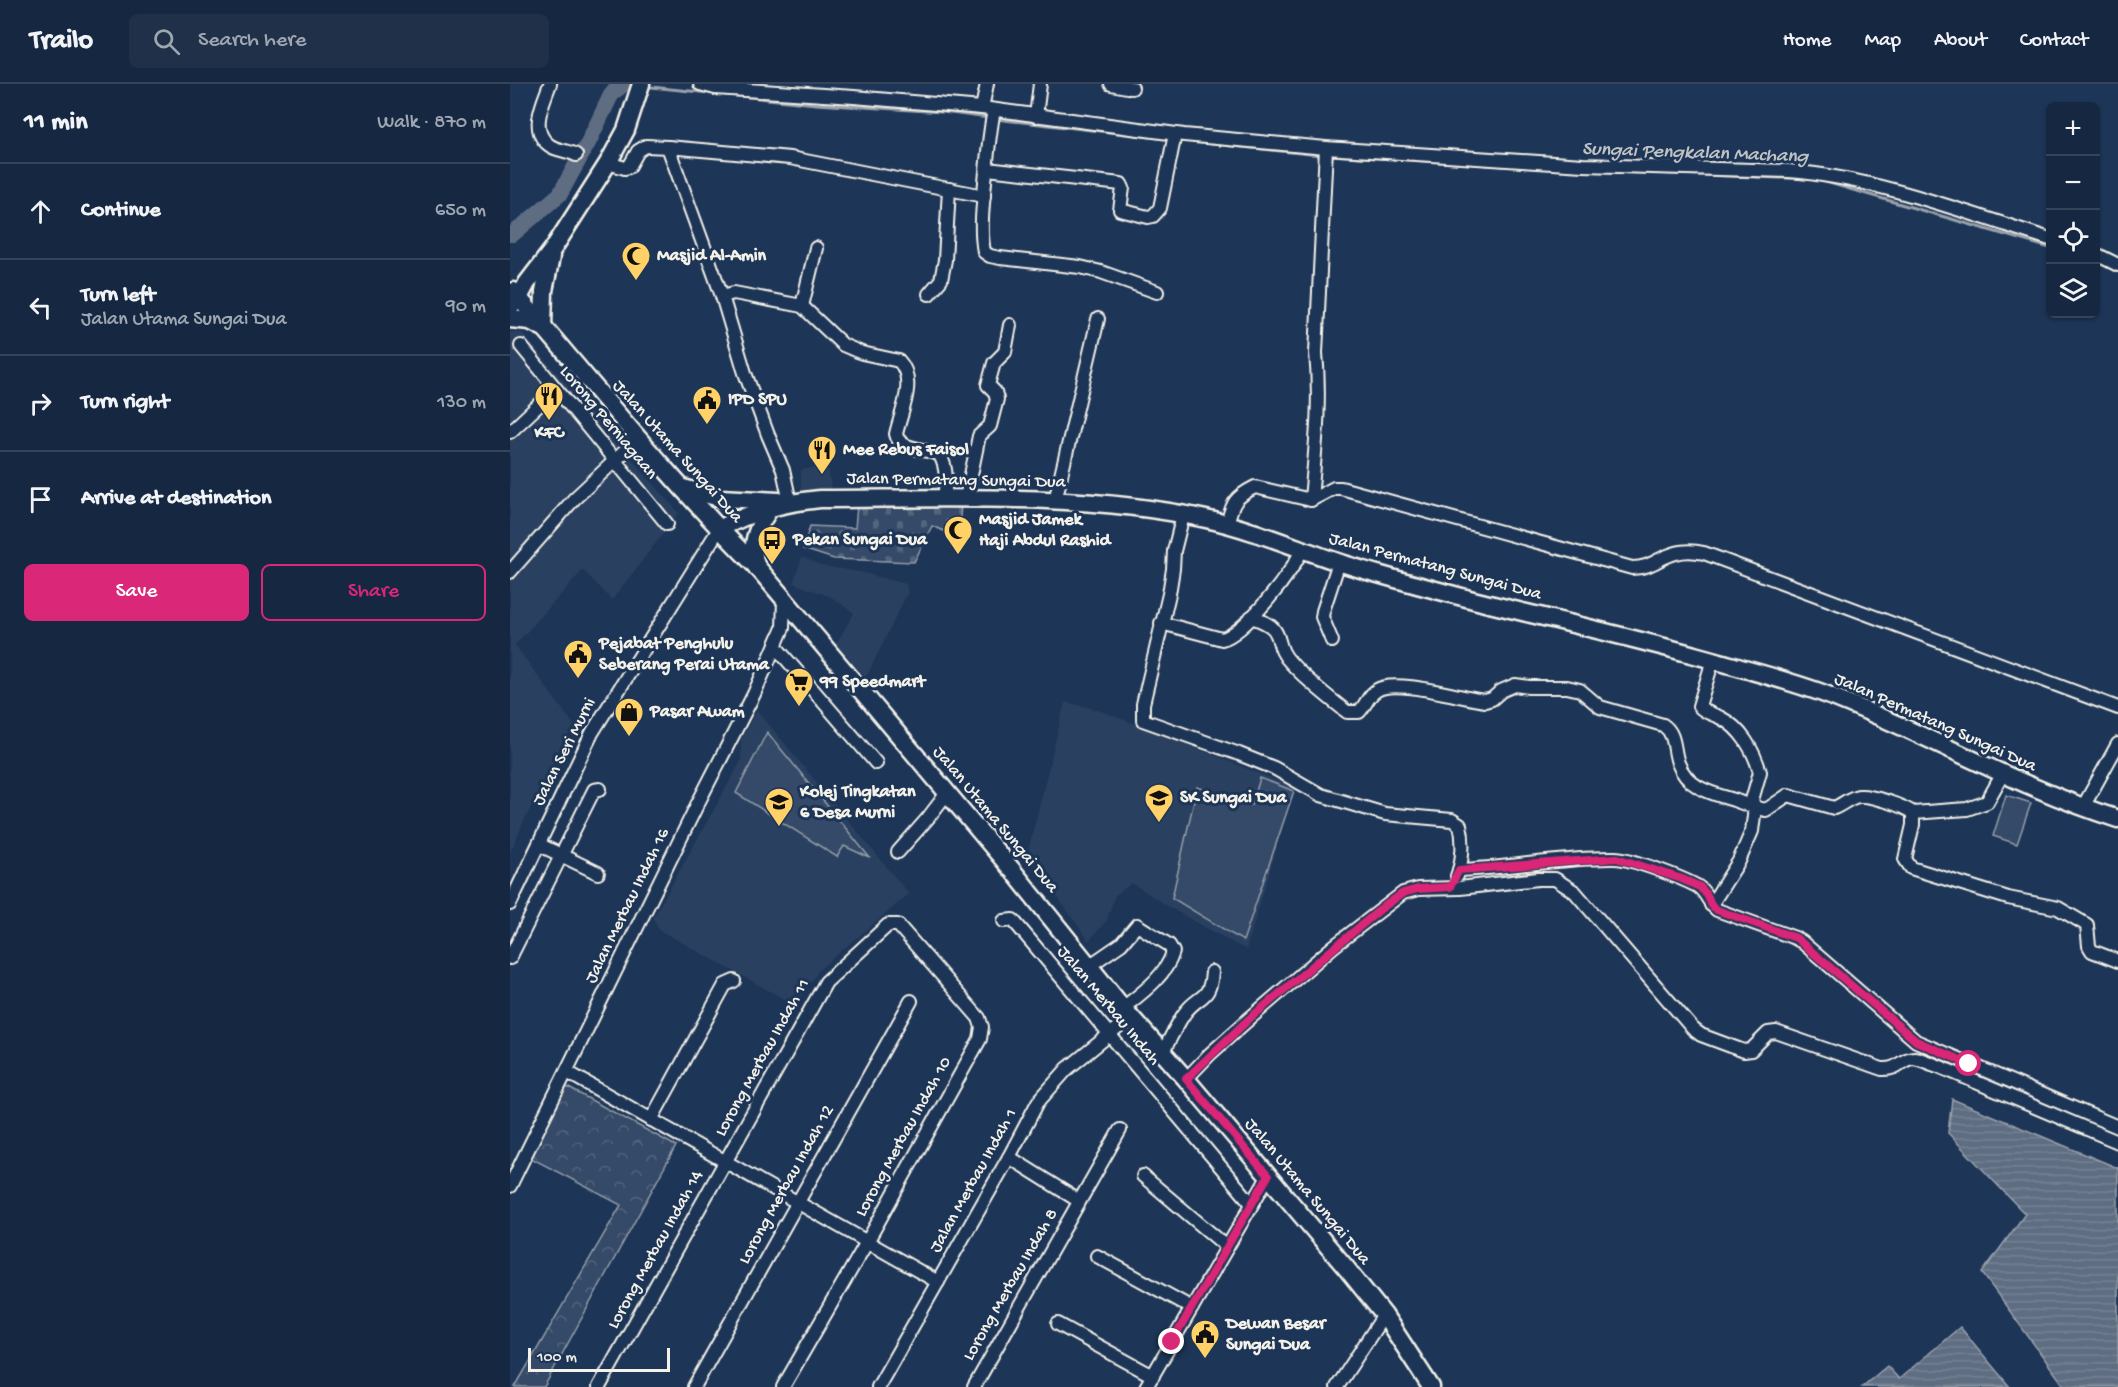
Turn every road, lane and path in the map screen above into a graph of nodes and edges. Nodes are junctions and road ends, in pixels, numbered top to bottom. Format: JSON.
{"nodes":[{"id":1,"x":550,"y":84,"type":"edge"},
{"id":2,"x":641,"y":84,"type":"edge"},
{"id":3,"x":699,"y":84,"type":"edge"},
{"id":4,"x":987,"y":84,"type":"edge"},
{"id":5,"x":1040,"y":84,"type":"edge"},
{"id":6,"x":1111,"y":84,"type":"edge"},
{"id":7,"x":1132,"y":88,"type":"dead end"},
{"id":8,"x":990,"y":110,"type":"junction"},
{"id":9,"x":1036,"y":116,"type":"junction"},
{"id":10,"x":1175,"y":134,"type":"junction"},
{"id":11,"x":668,"y":147,"type":"junction"},
{"id":12,"x":1326,"y":148,"type":"junction"},
{"id":13,"x":576,"y":155,"type":"dead end"},
{"id":14,"x":608,"y":163,"type":"junction"},
{"id":15,"x":987,"y":169,"type":"junction"},
{"id":16,"x":950,"y":189,"type":"junction"},
{"id":17,"x":984,"y":196,"type":"junction"},
{"id":18,"x":2046,"y":239,"type":"edge"},
{"id":19,"x":816,"y":248,"type":"dead end"},
{"id":20,"x":553,"y":249,"type":"junction"},
{"id":21,"x":2100,"y":256,"type":"edge"},
{"id":22,"x":2118,"y":265,"type":"edge"},
{"id":23,"x":1157,"y":292,"type":"dead end"},
{"id":24,"x":929,"y":294,"type":"dead end"},
{"id":25,"x":516,"y":295,"type":"edge"},
{"id":26,"x":722,"y":296,"type":"junction"},
{"id":27,"x":802,"y":306,"type":"junction"},
{"id":28,"x":510,"y":319,"type":"edge"},
{"id":29,"x":1098,"y":319,"type":"dead end"},
{"id":30,"x":1010,"y":326,"type":"dead end"},
{"id":31,"x":543,"y":327,"type":"junction"},
{"id":32,"x":521,"y":346,"type":"dead end"},
{"id":33,"x":556,"y":389,"type":"junction"},
{"id":34,"x":510,"y":432,"type":"edge"},
{"id":35,"x":638,"y":440,"type":"junction"},
{"id":36,"x":615,"y":460,"type":"junction"},
{"id":37,"x":682,"y":488,"type":"junction"},
{"id":38,"x":944,"y":499,"type":"junction"},
{"id":39,"x":966,"y":500,"type":"junction"},
{"id":40,"x":1311,"y":500,"type":"junction"},
{"id":41,"x":1055,"y":501,"type":"junction"},
{"id":42,"x":790,"y":502,"type":"junction"},
{"id":43,"x":772,"y":506,"type":"junction"},
{"id":44,"x":1183,"y":515,"type":"junction"},
{"id":45,"x":667,"y":524,"type":"dead end"},
{"id":46,"x":1227,"y":525,"type":"junction"},
{"id":47,"x":719,"y":529,"type":"junction"},
{"id":48,"x":1302,"y":549,"type":"junction"},
{"id":49,"x":1339,"y":562,"type":"junction"},
{"id":50,"x":758,"y":568,"type":"junction"},
{"id":51,"x":510,"y":572,"type":"edge"},
{"id":52,"x":784,"y":600,"type":"junction"},
{"id":53,"x":1251,"y":617,"type":"junction"},
{"id":54,"x":1161,"y":623,"type":"junction"},
{"id":55,"x":805,"y":624,"type":"junction"},
{"id":56,"x":1332,"y":641,"type":"dead end"},
{"id":57,"x":777,"y":644,"type":"junction"},
{"id":58,"x":1713,"y":660,"type":"junction"},
{"id":59,"x":2118,"y":708,"type":"edge"},
{"id":60,"x":2118,"y":744,"type":"edge"},
{"id":61,"x":876,"y":763,"type":"dead end"},
{"id":62,"x":2002,"y":775,"type":"junction"},
{"id":63,"x":600,"y":789,"type":"dead end"},
{"id":64,"x":947,"y":793,"type":"junction"},
{"id":65,"x":2083,"y":807,"type":"junction"},
{"id":66,"x":1755,"y":808,"type":"junction"},
{"id":67,"x":1913,"y":813,"type":"junction"},
{"id":68,"x":2118,"y":819,"type":"edge"},
{"id":69,"x":540,"y":845,"type":"junction"},
{"id":70,"x":898,"y":852,"type":"dead end"},
{"id":71,"x":562,"y":855,"type":"junction"},
{"id":72,"x":1459,"y":870,"type":"junction"},
{"id":73,"x":598,"y":873,"type":"dead end"},
{"id":74,"x":1450,"y":887,"type":"junction"},
{"id":75,"x":510,"y":904,"type":"edge"},
{"id":76,"x":1711,"y":905,"type":"junction"},
{"id":77,"x":1004,"y":921,"type":"dead end"},
{"id":78,"x":888,"y":925,"type":"joint"},
{"id":79,"x":510,"y":958,"type":"edge"},
{"id":80,"x":2118,"y":961,"type":"edge"},
{"id":81,"x":1089,"y":966,"type":"junction"},
{"id":82,"x":1212,"y":972,"type":"dead end"},
{"id":83,"x":734,"y":981,"type":"dead end"},
{"id":84,"x":911,"y":1001,"type":"dead end"},
{"id":85,"x":1127,"y":1012,"type":"junction"},
{"id":86,"x":1109,"y":1035,"type":"junction"},
{"id":87,"x":1162,"y":1052,"type":"junction"},
{"id":88,"x":567,"y":1072,"type":"junction"},
{"id":89,"x":1186,"y":1079,"type":"junction"},
{"id":90,"x":651,"y":1120,"type":"junction"},
{"id":91,"x":2118,"y":1127,"type":"edge"},
{"id":92,"x":1120,"y":1130,"type":"dead end"},
{"id":93,"x":2118,"y":1142,"type":"edge"},
{"id":94,"x":1008,"y":1157,"type":"junction"},
{"id":95,"x":726,"y":1163,"type":"junction"},
{"id":96,"x":1143,"y":1176,"type":"dead end"},
{"id":97,"x":1268,"y":1176,"type":"junction"},
{"id":98,"x":510,"y":1186,"type":"edge"},
{"id":99,"x":1079,"y":1201,"type":"junction"},
{"id":100,"x":798,"y":1203,"type":"junction"},
{"id":101,"x":1252,"y":1204,"type":"junction"},
{"id":102,"x":867,"y":1242,"type":"junction"},
{"id":103,"x":1227,"y":1247,"type":"junction"},
{"id":104,"x":1097,"y":1256,"type":"dead end"},
{"id":105,"x":938,"y":1282,"type":"junction"},
{"id":106,"x":1192,"y":1308,"type":"junction"},
{"id":107,"x":1384,"y":1315,"type":"junction"},
{"id":108,"x":1058,"y":1324,"type":"dead end"},
{"id":109,"x":1153,"y":1376,"type":"junction"},
{"id":110,"x":599,"y":1387,"type":"edge"},
{"id":111,"x":694,"y":1387,"type":"edge"},
{"id":112,"x":783,"y":1387,"type":"edge"},
{"id":113,"x":878,"y":1387,"type":"edge"},
{"id":114,"x":974,"y":1387,"type":"edge"},
{"id":115,"x":1146,"y":1387,"type":"edge"},
{"id":116,"x":1337,"y":1387,"type":"edge"},
{"id":117,"x":1431,"y":1387,"type":"edge"}],
"edges":[{"from":1,"to":13,"type":"street"},
{"from":2,"to":14,"type":"main road"},
{"from":3,"to":8,"type":"street"},
{"from":4,"to":8,"type":"street"},
{"from":5,"to":9,"type":"street"},
{"from":6,"to":7,"type":"street"},
{"from":8,"to":9,"type":"street"},
{"from":8,"to":15,"type":"street"},
{"from":9,"to":10,"type":"street"},
{"from":10,"to":12,"type":"street"},
{"from":10,"to":15,"type":"street"},
{"from":11,"to":14,"type":"street"},
{"from":11,"to":16,"type":"street"},
{"from":11,"to":26,"type":"street"},
{"from":12,"to":18,"type":"street"},
{"from":12,"to":40,"type":"street"},
{"from":14,"to":20,"type":"main road"},
{"from":15,"to":17,"type":"street"},
{"from":16,"to":17,"type":"street"},
{"from":16,"to":24,"type":"street"},
{"from":17,"to":23,"type":"street"},
{"from":19,"to":27,"type":"street"},
{"from":20,"to":25,"type":"main road"},
{"from":20,"to":31,"type":"main road"},
{"from":21,"to":22,"type":"street"},
{"from":25,"to":31,"type":"main road","name":"Jalan Utama Sungai Dua"},
{"from":26,"to":27,"type":"street"},
{"from":26,"to":42,"type":"street"},
{"from":27,"to":38,"type":"street"},
{"from":28,"to":31,"type":"main road"},
{"from":29,"to":41,"type":"street"},
{"from":30,"to":39,"type":"street"},
{"from":31,"to":35,"type":"main road","name":"Jalan Utama Sungai Dua"},
{"from":32,"to":33,"type":"street","name":"Lorong Perniagaan"},
{"from":33,"to":34,"type":"street"},
{"from":33,"to":36,"type":"street","name":"Lorong Perniagaan"},
{"from":35,"to":36,"type":"street"},
{"from":35,"to":37,"type":"main road","name":"Jalan Utama Sungai Dua"},
{"from":36,"to":45,"type":"street","name":"Lorong Perniagaan"},
{"from":36,"to":51,"type":"street"},
{"from":37,"to":42,"type":"main road"},
{"from":37,"to":47,"type":"main road","name":"Jalan Utama Sungai Dua"},
{"from":38,"to":39,"type":"main road","name":"Jalan Permatang Sungai Dua"},
{"from":38,"to":42,"type":"main road","name":"Jalan Permatang Sungai Dua"},
{"from":39,"to":41,"type":"main road","name":"Jalan Permatang Sungai Dua"},
{"from":40,"to":46,"type":"street"},
{"from":40,"to":59,"type":"street"},
{"from":41,"to":44,"type":"main road","name":"Jalan Permatang Sungai Dua"},
{"from":42,"to":43,"type":"main road","name":"Jalan Permatang Sungai Dua"},
{"from":43,"to":47,"type":"main road","name":"Jalan Permatang Sungai Dua"},
{"from":43,"to":50,"type":"main road"},
{"from":44,"to":46,"type":"main road","name":"Jalan Permatang Sungai Dua"},
{"from":44,"to":54,"type":"street"},
{"from":46,"to":48,"type":"main road","name":"Jalan Permatang Sungai Dua"},
{"from":47,"to":50,"type":"main road","name":"Jalan Utama Sungai Dua"},
{"from":47,"to":69,"type":"street","name":"Jalan Seri Murni"},
{"from":48,"to":49,"type":"main road","name":"Jalan Permatang Sungai Dua"},
{"from":48,"to":53,"type":"street"},
{"from":49,"to":56,"type":"street"},
{"from":49,"to":58,"type":"main road","name":"Jalan Permatang Sungai Dua"},
{"from":50,"to":52,"type":"main road","name":"Jalan Utama Sungai Dua"},
{"from":52,"to":55,"type":"main road","name":"Jalan Utama Sungai Dua"},
{"from":52,"to":57,"type":"street","name":"Jalan Merbau Indah 16"},
{"from":53,"to":54,"type":"street"},
{"from":53,"to":66,"type":"street"},
{"from":54,"to":72,"type":"street"},
{"from":55,"to":57,"type":"street","name":"Jalan Merbau Indah 16"},
{"from":55,"to":64,"type":"main road","name":"Jalan Utama Sungai Dua"},
{"from":57,"to":61,"type":"street"},
{"from":57,"to":88,"type":"street","name":"Jalan Merbau Indah 16"},
{"from":58,"to":62,"type":"main road","name":"Jalan Permatang Sungai Dua"},
{"from":58,"to":66,"type":"street"},
{"from":60,"to":65,"type":"street"},
{"from":62,"to":65,"type":"main road","name":"Jalan Permatang Sungai Dua"},
{"from":62,"to":67,"type":"street"},
{"from":63,"to":71,"type":"street"},
{"from":64,"to":70,"type":"street"},
{"from":64,"to":81,"type":"main road","name":"Jalan Utama Sungai Dua"},
{"from":65,"to":68,"type":"main road","name":"Jalan Permatang Sungai Dua"},
{"from":66,"to":67,"type":"street"},
{"from":66,"to":76,"type":"street"},
{"from":67,"to":80,"type":"street"},
{"from":69,"to":71,"type":"street"},
{"from":69,"to":75,"type":"street","name":"Jalan Seri Murni"},
{"from":71,"to":73,"type":"street"},
{"from":71,"to":79,"type":"street"},
{"from":72,"to":74,"type":"street"},
{"from":72,"to":76,"type":"street"},
{"from":74,"to":89,"type":"street"},
{"from":74,"to":93,"type":"street"},
{"from":76,"to":91,"type":"street"},
{"from":77,"to":86,"type":"street","name":"Jalan Merbau Indah"},
{"from":78,"to":95,"type":"street","name":"Lorong Merbau Indah 11"},
{"from":78,"to":102,"type":"street","name":"Lorong Merbau Indah 10"},
{"from":81,"to":85,"type":"main road","name":"Jalan Utama Sungai Dua"},
{"from":81,"to":85,"type":"street","name":"Jalan Merbau Indah 1"},
{"from":82,"to":87,"type":"street"},
{"from":83,"to":90,"type":"street"},
{"from":84,"to":100,"type":"street","name":"Lorong Merbau Indah 12"},
{"from":85,"to":86,"type":"street","name":"Jalan Merbau Indah 1"},
{"from":85,"to":87,"type":"main road","name":"Jalan Utama Sungai Dua"},
{"from":86,"to":94,"type":"street","name":"Jalan Merbau Indah 1"},
{"from":86,"to":101,"type":"street","name":"Jalan Merbau Indah"},
{"from":87,"to":89,"type":"main road","name":"Jalan Utama Sungai Dua"},
{"from":88,"to":90,"type":"street"},
{"from":88,"to":98,"type":"street","name":"Jalan Merbau Indah 16"},
{"from":89,"to":97,"type":"main road","name":"Jalan Utama Sungai Dua"},
{"from":90,"to":95,"type":"street"},
{"from":92,"to":99,"type":"street","name":"Lorong Merbau Indah 8"},
{"from":94,"to":99,"type":"street","name":"Lorong Merbau Indah 8"},
{"from":94,"to":105,"type":"street","name":"Jalan Merbau Indah 1"},
{"from":95,"to":100,"type":"street"},
{"from":95,"to":110,"type":"street","name":"Lorong Merbau Indah 14"},
{"from":96,"to":103,"type":"street"},
{"from":97,"to":101,"type":"street"},
{"from":97,"to":107,"type":"main road","name":"Jalan Utama Sungai Dua"},
{"from":99,"to":114,"type":"street","name":"Lorong Merbau Indah 8"},
{"from":100,"to":102,"type":"street"},
{"from":100,"to":111,"type":"street","name":"Lorong Merbau Indah 12"},
{"from":101,"to":103,"type":"street"},
{"from":102,"to":105,"type":"street"},
{"from":102,"to":112,"type":"street","name":"Lorong Merbau Indah 10"},
{"from":103,"to":106,"type":"street"},
{"from":104,"to":106,"type":"street"},
{"from":105,"to":113,"type":"street","name":"Jalan Merbau Indah 1"},
{"from":106,"to":109,"type":"street"},
{"from":107,"to":116,"type":"street"},
{"from":107,"to":117,"type":"main road","name":"Jalan Utama Sungai Dua"},
{"from":108,"to":109,"type":"street"},
{"from":109,"to":115,"type":"street"}]}
